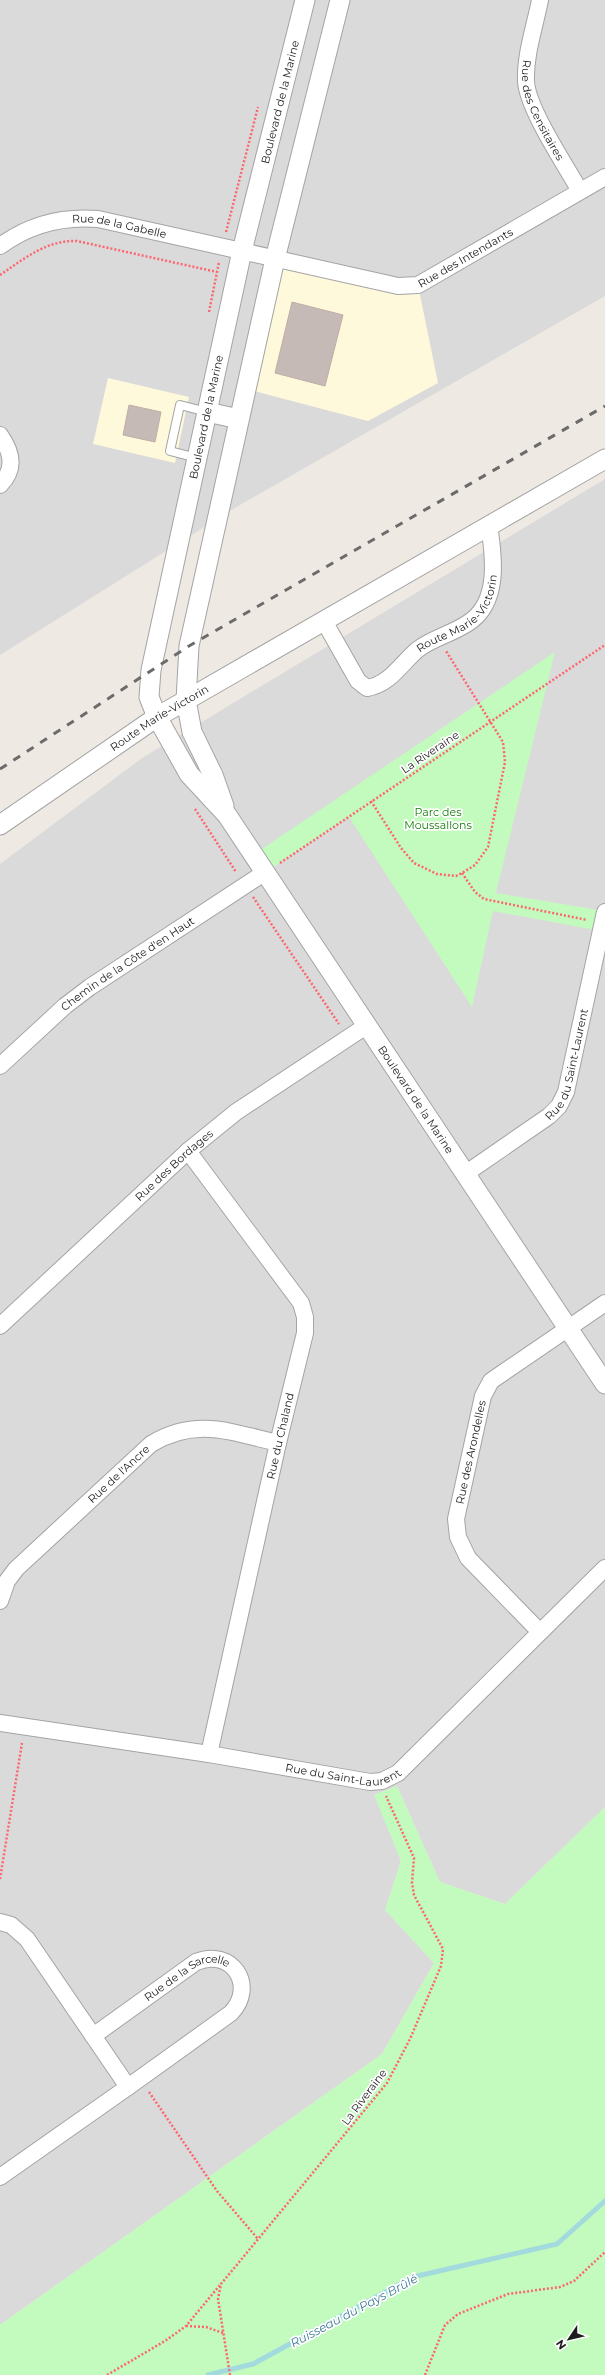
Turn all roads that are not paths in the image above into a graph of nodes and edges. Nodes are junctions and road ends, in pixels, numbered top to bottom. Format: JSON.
{"nodes":[{"id":1,"x":305,"y":0,"type":"edge"},
{"id":2,"x":340,"y":0,"type":"edge"},
{"id":3,"x":540,"y":0,"type":"edge"},
{"id":4,"x":605,"y":177,"type":"edge"},
{"id":5,"x":580,"y":191,"type":"junction"},
{"id":6,"x":0,"y":246,"type":"edge"},
{"id":7,"x":242,"y":251,"type":"junction"},
{"id":8,"x":275,"y":259,"type":"junction"},
{"id":9,"x":207,"y":412,"type":"junction"},
{"id":10,"x":239,"y":419,"type":"junction"},
{"id":11,"x":0,"y":435,"type":"edge"},
{"id":12,"x":197,"y":458,"type":"junction"},
{"id":13,"x":603,"y":464,"type":"edge"},
{"id":14,"x":0,"y":485,"type":"edge"},
{"id":15,"x":489,"y":525,"type":"junction"},
{"id":16,"x":324,"y":620,"type":"junction"},
{"id":17,"x":186,"y":700,"type":"junction"},
{"id":18,"x":157,"y":717,"type":"junction"},
{"id":19,"x":227,"y":815,"type":"junction"},
{"id":20,"x":0,"y":825,"type":"edge"},
{"id":21,"x":264,"y":873,"type":"junction"},
{"id":22,"x":604,"y":918,"type":"edge"},
{"id":23,"x":366,"y":1026,"type":"junction"},
{"id":24,"x":0,"y":1066,"type":"edge"},
{"id":25,"x":188,"y":1151,"type":"junction"},
{"id":26,"x":465,"y":1174,"type":"junction"},
{"id":27,"x":605,"y":1303,"type":"edge"},
{"id":28,"x":0,"y":1326,"type":"edge"},
{"id":29,"x":568,"y":1328,"type":"junction"},
{"id":30,"x":605,"y":1384,"type":"edge"},
{"id":31,"x":278,"y":1443,"type":"junction"},
{"id":32,"x":605,"y":1568,"type":"edge"},
{"id":33,"x":0,"y":1601,"type":"edge"},
{"id":34,"x":540,"y":1632,"type":"junction"},
{"id":35,"x":0,"y":1723,"type":"edge"},
{"id":36,"x":209,"y":1754,"type":"junction"},
{"id":37,"x":0,"y":1922,"type":"edge"},
{"id":38,"x":93,"y":2036,"type":"junction"},
{"id":39,"x":134,"y":2082,"type":"junction"},
{"id":40,"x":0,"y":2177,"type":"edge"}],
"edges":[{"from":1,"to":7,"type":"street","name":"Boulevard de la Marine"},
{"from":2,"to":8,"type":"street","name":"Boulevard de la Marine"},
{"from":3,"to":5,"type":"street","name":"Rue des Censitaires"},
{"from":4,"to":5,"type":"street","name":"Rue des Intendants"},
{"from":5,"to":8,"type":"street","name":"Rue des Intendants"},
{"from":6,"to":7,"type":"street","name":"Rue de la Gabelle"},
{"from":7,"to":8,"type":"street","name":"Rue des Intendants"},
{"from":7,"to":9,"type":"street","name":"Boulevard de la Marine"},
{"from":8,"to":10,"type":"street","name":"Boulevard de la Marine"},
{"from":9,"to":10,"type":"street"},
{"from":9,"to":12,"type":"street","name":"Boulevard de la Marine"},
{"from":9,"to":12,"type":"lane"},
{"from":10,"to":17,"type":"street","name":"Boulevard de la Marine"},
{"from":11,"to":14,"type":"street"},
{"from":12,"to":18,"type":"street","name":"Boulevard de la Marine"},
{"from":13,"to":15,"type":"street","name":"Route Marie-Victorin"},
{"from":15,"to":16,"type":"street","name":"Route Marie-Victorin"},
{"from":15,"to":16,"type":"street","name":"Route Marie-Victorin"},
{"from":16,"to":17,"type":"street","name":"Route Marie-Victorin"},
{"from":17,"to":18,"type":"street","name":"Route Marie-Victorin"},
{"from":17,"to":19,"type":"street","name":"Boulevard de la Marine"},
{"from":18,"to":19,"type":"street","name":"Boulevard de la Marine"},
{"from":18,"to":20,"type":"street","name":"Route Marie-Victorin"},
{"from":19,"to":21,"type":"street","name":"Boulevard de la Marine"},
{"from":21,"to":23,"type":"street","name":"Boulevard de la Marine"},
{"from":21,"to":24,"type":"street","name":"Chemin de la Côte d'en Haut"},
{"from":22,"to":26,"type":"street","name":"Rue du Saint-Laurent"},
{"from":23,"to":25,"type":"street","name":"Rue des Bordages"},
{"from":23,"to":26,"type":"street","name":"Boulevard de la Marine"},
{"from":25,"to":28,"type":"street","name":"Rue des Bordages"},
{"from":25,"to":31,"type":"street","name":"Rue du Chaland"},
{"from":26,"to":29,"type":"street","name":"Boulevard de la Marine"},
{"from":27,"to":29,"type":"street","name":"Rue des Arondelles"},
{"from":29,"to":30,"type":"street","name":"Boulevard de la Marine"},
{"from":29,"to":34,"type":"street","name":"Rue des Arondelles"},
{"from":31,"to":33,"type":"street","name":"Rue de l'Ancre"},
{"from":31,"to":36,"type":"street","name":"Rue du Chaland"},
{"from":32,"to":34,"type":"street","name":"Rue du Saint-Laurent"},
{"from":34,"to":36,"type":"street","name":"Rue du Saint-Laurent"},
{"from":35,"to":36,"type":"street","name":"Rue du Saint-Laurent"},
{"from":37,"to":38,"type":"street"},
{"from":38,"to":39,"type":"street"},
{"from":38,"to":39,"type":"street","name":"Rue de la Sarcelle"},
{"from":39,"to":40,"type":"street","name":"Rue de la Sarcelle"}]}
